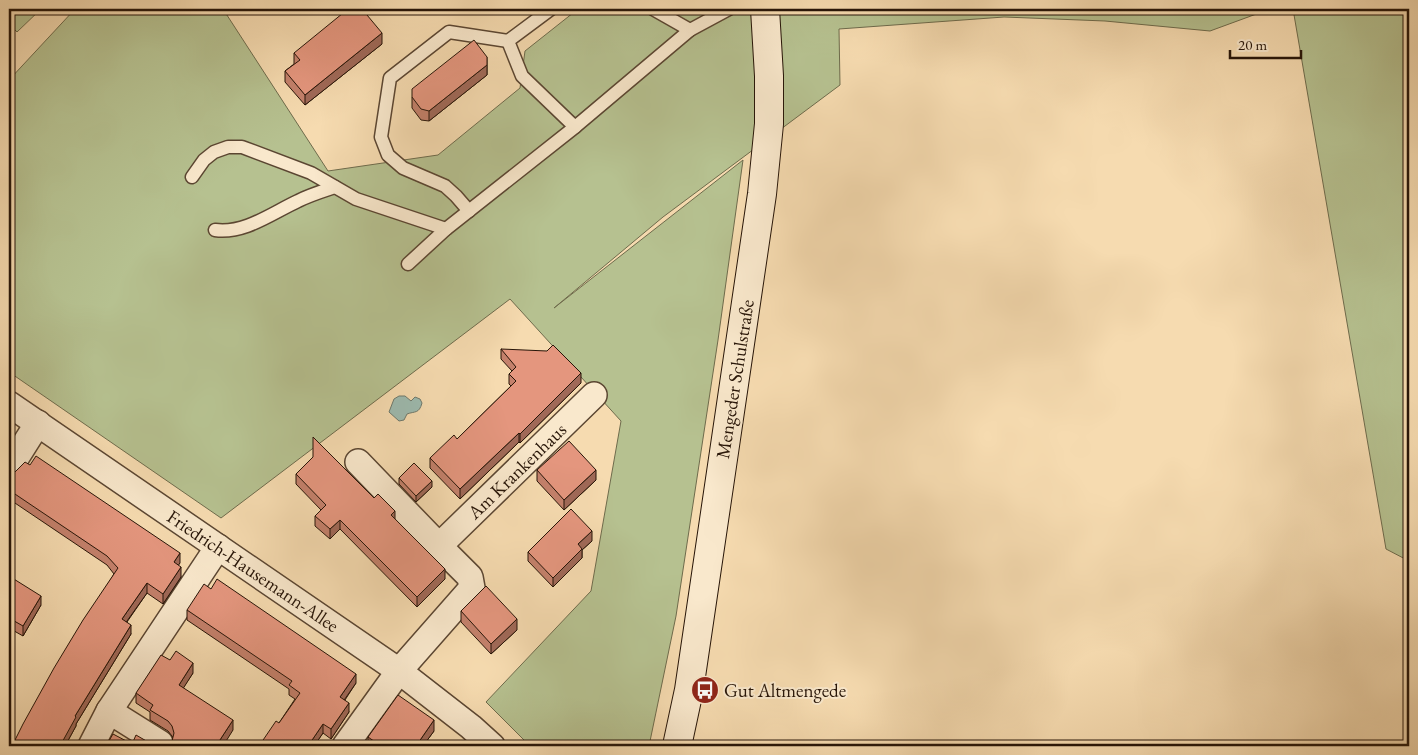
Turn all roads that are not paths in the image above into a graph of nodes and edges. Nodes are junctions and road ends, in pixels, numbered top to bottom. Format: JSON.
{"nodes":[{"id":1,"x":551,"y":9,"type":"edge"},
{"id":2,"x":653,"y":9,"type":"edge"},
{"id":3,"x":729,"y":9,"type":"edge"},
{"id":4,"x":765,"y":9,"type":"edge"},
{"id":5,"x":690,"y":30,"type":"junction"},
{"id":6,"x":508,"y":41,"type":"junction"},
{"id":7,"x":576,"y":127,"type":"junction"},
{"id":8,"x":192,"y":177,"type":"dead end"},
{"id":9,"x":335,"y":187,"type":"junction"},
{"id":10,"x":469,"y":211,"type":"junction"},
{"id":11,"x":446,"y":229,"type":"junction"},
{"id":12,"x":216,"y":230,"type":"dead end"},
{"id":13,"x":408,"y":264,"type":"dead end"},
{"id":14,"x":594,"y":395,"type":"dead end"},
{"id":15,"x":9,"y":404,"type":"edge"},
{"id":16,"x":38,"y":423,"type":"junction"},
{"id":17,"x":358,"y":462,"type":"dead end"},
{"id":18,"x":9,"y":469,"type":"edge"},
{"id":19,"x":439,"y":546,"type":"junction"},
{"id":20,"x":218,"y":547,"type":"junction"},
{"id":21,"x":399,"y":671,"type":"junction"},
{"id":22,"x":109,"y":711,"type":"junction"},
{"id":23,"x":160,"y":742,"type":"dead end"},
{"id":24,"x":91,"y":746,"type":"edge"},
{"id":25,"x":345,"y":746,"type":"edge"},
{"id":26,"x":492,"y":746,"type":"edge"},
{"id":27,"x":677,"y":746,"type":"edge"}],
"edges":[{"from":1,"to":6,"type":"lane"},
{"from":2,"to":5,"type":"lane"},
{"from":3,"to":5,"type":"lane"},
{"from":4,"to":27,"type":"main road","name":"Mengeder Schulstraße"},
{"from":5,"to":7,"type":"lane"},
{"from":6,"to":7,"type":"lane"},
{"from":6,"to":10,"type":"lane"},
{"from":7,"to":10,"type":"lane"},
{"from":8,"to":9,"type":"lane"},
{"from":9,"to":11,"type":"lane"},
{"from":9,"to":12,"type":"lane"},
{"from":10,"to":11,"type":"lane"},
{"from":11,"to":13,"type":"lane"},
{"from":14,"to":19,"type":"street","name":"Am Krankenhaus"},
{"from":15,"to":16,"type":"street","name":"Friedrich-Hausemann-Allee"},
{"from":16,"to":18,"type":"street"},
{"from":16,"to":20,"type":"street","name":"Friedrich-Hausemann-Allee"},
{"from":17,"to":19,"type":"street"},
{"from":19,"to":21,"type":"street"},
{"from":20,"to":21,"type":"street","name":"Friedrich-Hausemann-Allee"},
{"from":20,"to":22,"type":"street"},
{"from":21,"to":25,"type":"street"},
{"from":21,"to":26,"type":"street","name":"Friedrich-Hausemann-Allee"},
{"from":22,"to":23,"type":"street"},
{"from":22,"to":24,"type":"street"}]}
